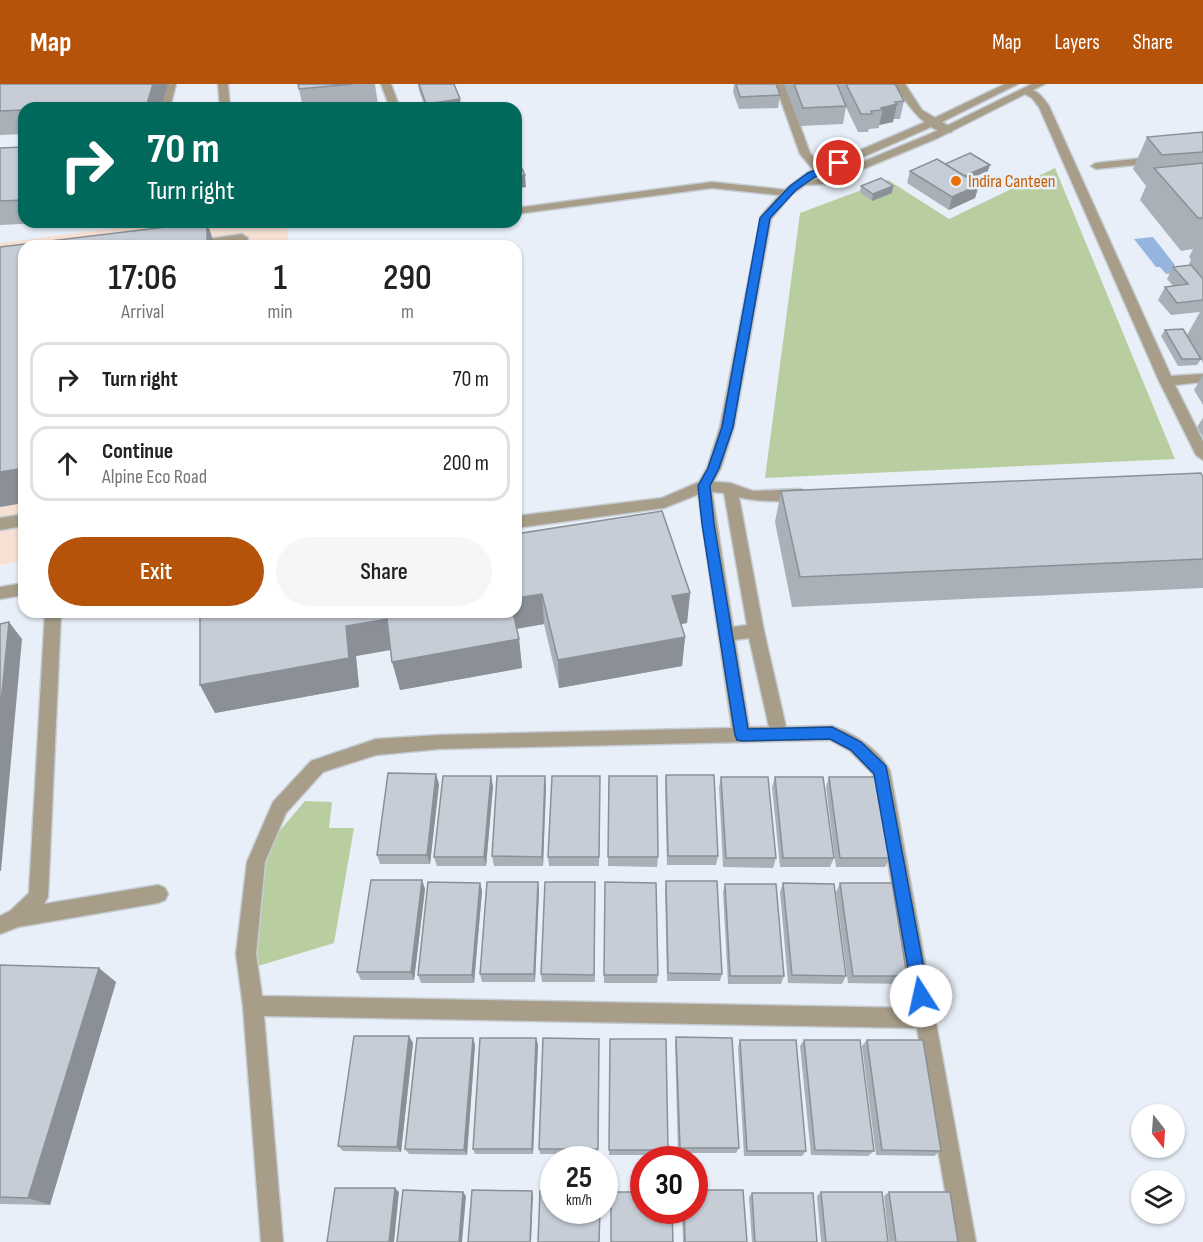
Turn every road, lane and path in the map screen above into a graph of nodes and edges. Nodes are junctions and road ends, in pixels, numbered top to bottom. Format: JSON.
{"nodes":[{"id":1,"x":171,"y":84,"type":"edge"},
{"id":2,"x":223,"y":84,"type":"edge"},
{"id":3,"x":386,"y":84,"type":"edge"},
{"id":4,"x":780,"y":84,"type":"edge"},
{"id":5,"x":900,"y":84,"type":"edge"},
{"id":6,"x":1040,"y":84,"type":"edge"},
{"id":7,"x":1007,"y":85,"type":"edge"},
{"id":8,"x":1027,"y":91,"type":"junction"},
{"id":9,"x":166,"y":102,"type":"edge"},
{"id":10,"x":224,"y":102,"type":"edge"},
{"id":11,"x":393,"y":102,"type":"edge"},
{"id":12,"x":934,"y":122,"type":"junction"},
{"id":13,"x":948,"y":130,"type":"junction"},
{"id":14,"x":1203,"y":155,"type":"edge"},
{"id":15,"x":1096,"y":166,"type":"dead end"},
{"id":16,"x":820,"y":171,"type":"junction"},
{"id":17,"x":804,"y":182,"type":"junction"},
{"id":18,"x":787,"y":193,"type":"junction"},
{"id":19,"x":522,"y":210,"type":"edge"},
{"id":20,"x":229,"y":240,"type":"edge"},
{"id":21,"x":242,"y":240,"type":"edge"},
{"id":22,"x":1203,"y":378,"type":"edge"},
{"id":23,"x":1166,"y":381,"type":"junction"},
{"id":24,"x":1203,"y":455,"type":"edge"},
{"id":25,"x":704,"y":486,"type":"junction"},
{"id":26,"x":730,"y":488,"type":"junction"},
{"id":27,"x":811,"y":493,"type":"edge"},
{"id":28,"x":18,"y":521,"type":"edge"},
{"id":29,"x":522,"y":521,"type":"edge"},
{"id":30,"x":0,"y":524,"type":"edge"},
{"id":31,"x":18,"y":590,"type":"edge"},
{"id":32,"x":0,"y":593,"type":"edge"},
{"id":33,"x":53,"y":618,"type":"edge"},
{"id":34,"x":756,"y":631,"type":"junction"},
{"id":35,"x":726,"y":633,"type":"junction"},
{"id":36,"x":779,"y":734,"type":"junction"},
{"id":37,"x":742,"y":735,"type":"junction"},
{"id":38,"x":158,"y":894,"type":"dead end"},
{"id":39,"x":9,"y":921,"type":"edge"},
{"id":40,"x":252,"y":1006,"type":"junction"},
{"id":41,"x":925,"y":1018,"type":"junction"},
{"id":42,"x":272,"y":1242,"type":"edge"},
{"id":43,"x":965,"y":1242,"type":"edge"}],
"edges":[{"from":1,"to":9,"type":"street"},
{"from":2,"to":10,"type":"street"},
{"from":3,"to":11,"type":"street"},
{"from":4,"to":16,"type":"street"},
{"from":5,"to":12,"type":"street"},
{"from":6,"to":8,"type":"street"},
{"from":7,"to":12,"type":"street"},
{"from":8,"to":13,"type":"street"},
{"from":8,"to":23,"type":"street"},
{"from":12,"to":13,"type":"street"},
{"from":12,"to":16,"type":"street"},
{"from":13,"to":17,"type":"street"},
{"from":14,"to":15,"type":"street"},
{"from":16,"to":17,"type":"street"},
{"from":17,"to":18,"type":"street"},
{"from":18,"to":19,"type":"street"},
{"from":18,"to":25,"type":"street"},
{"from":20,"to":21,"type":"street"},
{"from":22,"to":23,"type":"street"},
{"from":23,"to":24,"type":"street"},
{"from":25,"to":26,"type":"street"},
{"from":25,"to":29,"type":"street"},
{"from":25,"to":35,"type":"street"},
{"from":26,"to":27,"type":"street"},
{"from":26,"to":34,"type":"street"},
{"from":28,"to":30,"type":"street"},
{"from":31,"to":32,"type":"street"},
{"from":33,"to":39,"type":"street"},
{"from":34,"to":35,"type":"street"},
{"from":34,"to":36,"type":"street"},
{"from":35,"to":37,"type":"street"},
{"from":36,"to":37,"type":"street"},
{"from":36,"to":41,"type":"street"},
{"from":37,"to":40,"type":"street"},
{"from":38,"to":39,"type":"street"},
{"from":40,"to":41,"type":"street"},
{"from":40,"to":42,"type":"street"},
{"from":41,"to":43,"type":"street"}]}
